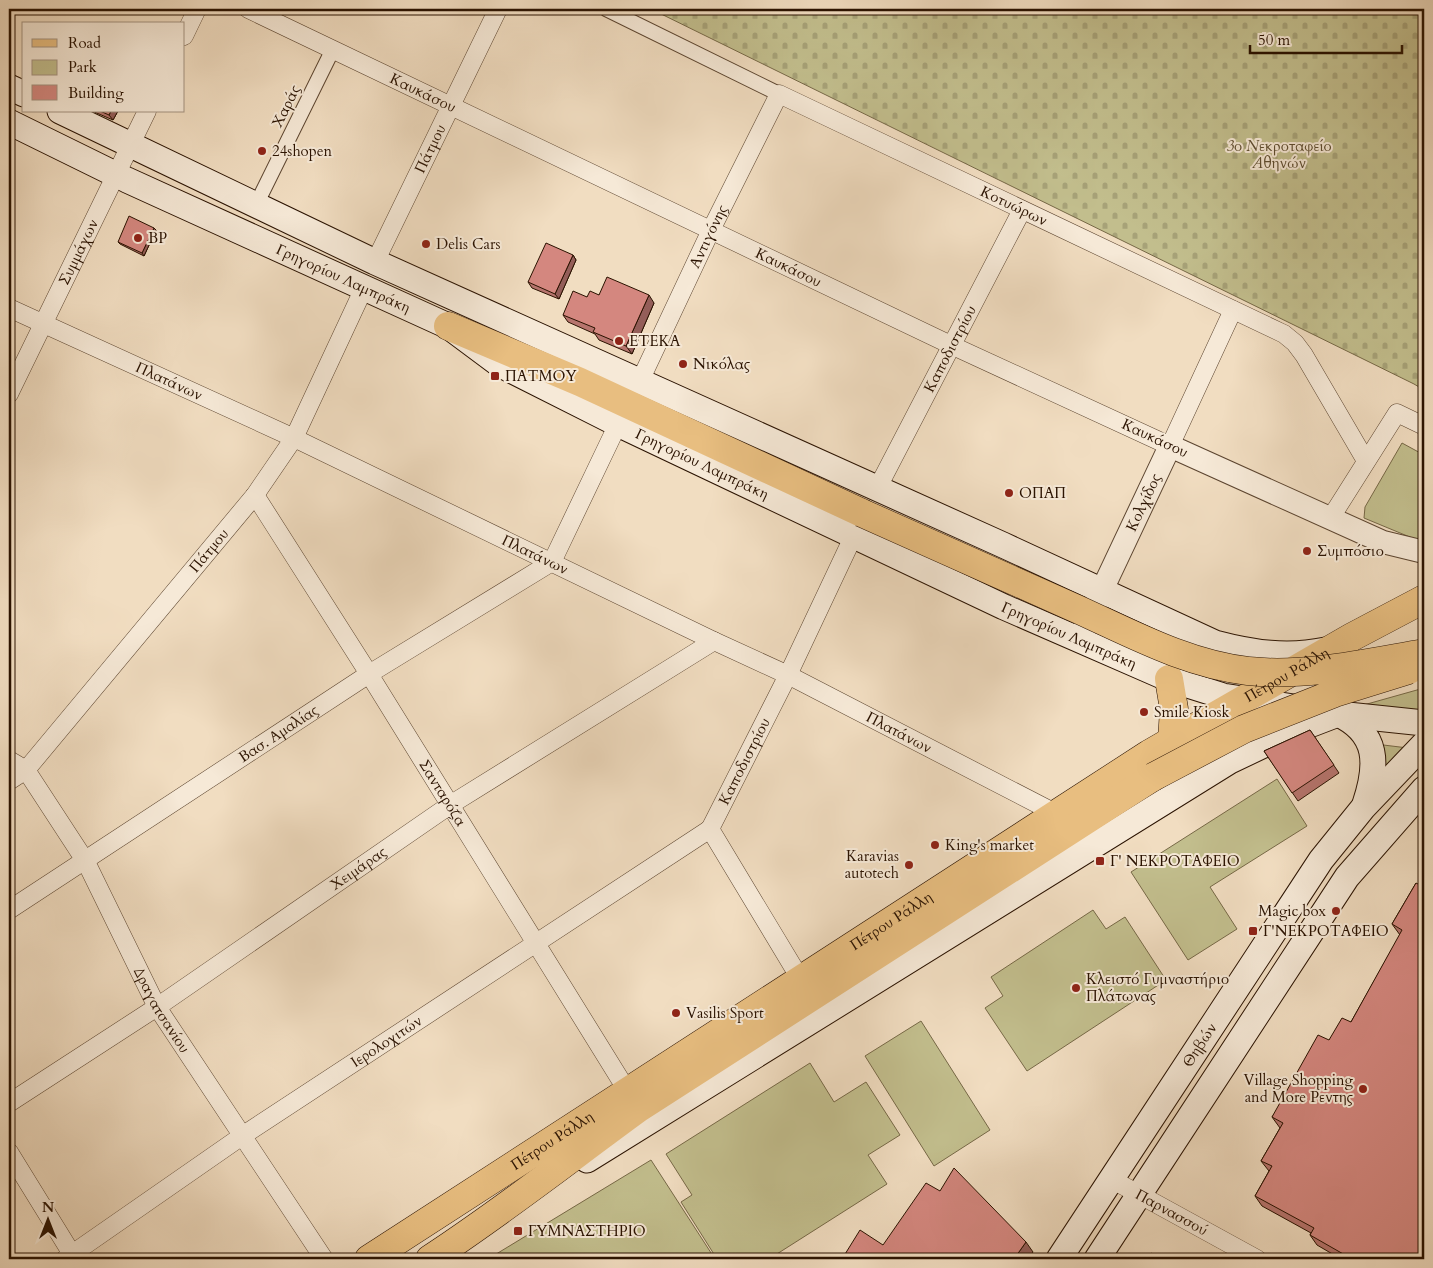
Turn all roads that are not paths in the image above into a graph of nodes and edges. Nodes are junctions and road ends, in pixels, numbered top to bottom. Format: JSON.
{"nodes":[{"id":1,"x":197,"y":9,"type":"edge"},
{"id":2,"x":248,"y":9,"type":"edge"},
{"id":3,"x":498,"y":9,"type":"edge"},
{"id":4,"x":606,"y":9,"type":"edge"},
{"id":5,"x":185,"y":34,"type":"edge"},
{"id":6,"x":333,"y":49,"type":"junction"},
{"id":7,"x":9,"y":87,"type":"edge"},
{"id":8,"x":22,"y":93,"type":"edge"},
{"id":9,"x":779,"y":94,"type":"junction"},
{"id":10,"x":452,"y":106,"type":"junction"},
{"id":11,"x":62,"y":112,"type":"edge"},
{"id":12,"x":147,"y":112,"type":"edge"},
{"id":13,"x":9,"y":122,"type":"edge"},
{"id":14,"x":131,"y":145,"type":"junction"},
{"id":15,"x":117,"y":174,"type":"junction"},
{"id":16,"x":256,"y":205,"type":"junction"},
{"id":17,"x":1022,"y":210,"type":"junction"},
{"id":18,"x":711,"y":230,"type":"junction"},
{"id":19,"x":376,"y":262,"type":"junction"},
{"id":20,"x":364,"y":288,"type":"junction"},
{"id":21,"x":9,"y":308,"type":"edge"},
{"id":22,"x":1233,"y":310,"type":"junction"},
{"id":23,"x":44,"y":325,"type":"junction"},
{"id":24,"x":448,"y":326,"type":"junction"},
{"id":25,"x":953,"y":346,"type":"junction"},
{"id":26,"x":640,"y":381,"type":"junction"},
{"id":27,"x":9,"y":394,"type":"edge"},
{"id":28,"x":618,"y":424,"type":"junction"},
{"id":29,"x":1424,"y":426,"type":"edge"},
{"id":30,"x":294,"y":438,"type":"junction"},
{"id":31,"x":1170,"y":446,"type":"junction"},
{"id":32,"x":1366,"y":461,"type":"junction"},
{"id":33,"x":877,"y":489,"type":"junction"},
{"id":34,"x":255,"y":495,"type":"junction"},
{"id":35,"x":1330,"y":519,"type":"junction"},
{"id":36,"x":858,"y":524,"type":"junction"},
{"id":37,"x":1424,"y":552,"type":"edge"},
{"id":38,"x":552,"y":562,"type":"junction"},
{"id":39,"x":1102,"y":591,"type":"junction"},
{"id":40,"x":1424,"y":599,"type":"edge"},
{"id":41,"x":1079,"y":639,"type":"junction"},
{"id":42,"x":1424,"y":640,"type":"edge"},
{"id":43,"x":714,"y":641,"type":"junction"},
{"id":44,"x":1343,"y":643,"type":"junction"},
{"id":45,"x":1424,"y":653,"type":"edge"},
{"id":46,"x":1424,"y":665,"type":"edge"},
{"id":47,"x":369,"y":674,"type":"junction"},
{"id":48,"x":788,"y":675,"type":"junction"},
{"id":49,"x":1169,"y":679,"type":"junction"},
{"id":50,"x":1247,"y":700,"type":"junction"},
{"id":51,"x":1338,"y":714,"type":"junction"},
{"id":52,"x":1424,"y":723,"type":"edge"},
{"id":53,"x":1172,"y":741,"type":"junction"},
{"id":54,"x":1424,"y":744,"type":"edge"},
{"id":55,"x":9,"y":760,"type":"edge"},
{"id":56,"x":26,"y":770,"type":"junction"},
{"id":57,"x":9,"y":780,"type":"edge"},
{"id":58,"x":1424,"y":789,"type":"edge"},
{"id":59,"x":450,"y":805,"type":"junction"},
{"id":60,"x":1363,"y":808,"type":"junction"},
{"id":61,"x":1057,"y":814,"type":"junction"},
{"id":62,"x":710,"y":829,"type":"junction"},
{"id":63,"x":86,"y":862,"type":"junction"},
{"id":64,"x":9,"y":910,"type":"edge"},
{"id":65,"x":536,"y":943,"type":"junction"},
{"id":66,"x":801,"y":980,"type":"junction"},
{"id":67,"x":157,"y":1007,"type":"junction"},
{"id":68,"x":628,"y":1092,"type":"junction"},
{"id":69,"x":9,"y":1103,"type":"edge"},
{"id":70,"x":242,"y":1136,"type":"junction"},
{"id":71,"x":9,"y":1152,"type":"edge"},
{"id":72,"x":1111,"y":1180,"type":"junction"},
{"id":73,"x":1138,"y":1194,"type":"junction"},
{"id":74,"x":489,"y":1221,"type":"junction"},
{"id":75,"x":71,"y":1258,"type":"edge"},
{"id":76,"x":324,"y":1259,"type":"edge"},
{"id":77,"x":369,"y":1259,"type":"edge"},
{"id":78,"x":430,"y":1259,"type":"edge"},
{"id":79,"x":1059,"y":1259,"type":"edge"},
{"id":80,"x":1097,"y":1259,"type":"edge"},
{"id":81,"x":1257,"y":1259,"type":"edge"}],
"edges":[{"from":1,"to":5,"type":"street"},
{"from":2,"to":6,"type":"street","name":"Καυκάσου"},
{"from":3,"to":10,"type":"street","name":"Πάτμου"},
{"from":4,"to":9,"type":"street","name":"Κοτυώρων"},
{"from":6,"to":10,"type":"street","name":"Καυκάσου"},
{"from":6,"to":16,"type":"street","name":"Χαράς"},
{"from":7,"to":8,"type":"main road"},
{"from":9,"to":17,"type":"street","name":"Κοτυώρων"},
{"from":9,"to":18,"type":"street","name":"Αντιγόνης"},
{"from":10,"to":18,"type":"street","name":"Καυκάσου"},
{"from":10,"to":19,"type":"street","name":"Πάτμου"},
{"from":11,"to":14,"type":"main road","name":"Γρηγορίου Λαμπράκη"},
{"from":12,"to":14,"type":"street","name":"Συμμάχων"},
{"from":13,"to":15,"type":"main road","name":"Γρηγορίου Λαμπράκη"},
{"from":14,"to":15,"type":"street","name":"Συμμάχων"},
{"from":14,"to":16,"type":"main road","name":"Γρηγορίου Λαμπράκη"},
{"from":15,"to":20,"type":"main road","name":"Γρηγορίου Λαμπράκη"},
{"from":15,"to":23,"type":"street","name":"Συμμάχων"},
{"from":16,"to":19,"type":"main road","name":"Γρηγορίου Λαμπράκη"},
{"from":17,"to":22,"type":"street","name":"Κοτυώρων"},
{"from":17,"to":25,"type":"street","name":"Καποδιστρίου"},
{"from":18,"to":25,"type":"street","name":"Καυκάσου"},
{"from":18,"to":26,"type":"street","name":"Αντιγόνης"},
{"from":19,"to":26,"type":"main road","name":"Γρηγορίου Λαμπράκη"},
{"from":20,"to":24,"type":"main road","name":"Γρηγορίου Λαμπράκη"},
{"from":20,"to":30,"type":"street","name":"Πάτμου"},
{"from":21,"to":23,"type":"street","name":"Πλατάνων"},
{"from":22,"to":31,"type":"street","name":"Κολχίδος"},
{"from":22,"to":32,"type":"street","name":"Κοτυώρων"},
{"from":23,"to":27,"type":"street","name":"Συμμάχων"},
{"from":23,"to":30,"type":"street","name":"Πλατάνων"},
{"from":24,"to":28,"type":"main road","name":"Γρηγορίου Λαμπράκη"},
{"from":24,"to":36,"type":"main road"},
{"from":25,"to":31,"type":"street","name":"Καυκάσου"},
{"from":25,"to":33,"type":"street","name":"Καποδιστρίου"},
{"from":26,"to":33,"type":"main road","name":"Γρηγορίου Λαμπράκη"},
{"from":28,"to":36,"type":"main road","name":"Γρηγορίου Λαμπράκη"},
{"from":28,"to":38,"type":"street"},
{"from":29,"to":32,"type":"street"},
{"from":30,"to":34,"type":"street","name":"Πάτμου"},
{"from":30,"to":38,"type":"street","name":"Πλατάνων"},
{"from":31,"to":35,"type":"street","name":"Καυκάσου"},
{"from":31,"to":39,"type":"street","name":"Κολχίδος"},
{"from":32,"to":35,"type":"street"},
{"from":33,"to":39,"type":"main road","name":"Γρηγορίου Λαμπράκη"},
{"from":34,"to":47,"type":"street","name":"Σανταρόζα"},
{"from":34,"to":56,"type":"street","name":"Πάτμου"},
{"from":35,"to":37,"type":"street","name":"Καυκάσου"},
{"from":36,"to":41,"type":"main road","name":"Γρηγορίου Λαμπράκη"},
{"from":36,"to":45,"type":"main road","bridge":true},
{"from":36,"to":48,"type":"street","name":"Καποδιστρίου"},
{"from":38,"to":43,"type":"street","name":"Πλατάνων"},
{"from":38,"to":47,"type":"street","name":"Βασ. Αμαλίας"},
{"from":39,"to":41,"type":"street","name":"Κολχίδος"},
{"from":39,"to":44,"type":"main road","name":"Γρηγορίου Λαμπράκη"},
{"from":40,"to":44,"type":"main road","name":"Πέτρου Ράλλη"},
{"from":41,"to":49,"type":"main road","name":"Γρηγορίου Λαμπράκη"},
{"from":42,"to":50,"type":"main road"},
{"from":43,"to":48,"type":"street","name":"Πλατάνων"},
{"from":43,"to":59,"type":"street","name":"Χειμάρας"},
{"from":44,"to":50,"type":"main road","name":"Πέτρου Ράλλη"},
{"from":46,"to":74,"type":"main road","name":"Πέτρου Ράλλη","bridge":true},
{"from":47,"to":59,"type":"street","name":"Σανταρόζα"},
{"from":47,"to":63,"type":"street","name":"Βασ. Αμαλίας"},
{"from":48,"to":61,"type":"street","name":"Πλατάνων"},
{"from":48,"to":62,"type":"street","name":"Καποδιστρίου"},
{"from":49,"to":50,"type":"main road","name":"Γρηγορίου Λαμπράκη"},
{"from":49,"to":53,"type":"main road"},
{"from":50,"to":51,"type":"main road","name":"Γρηγορίου Λαμπράκη"},
{"from":50,"to":53,"type":"main road","name":"Πέτρου Ράλλη"},
{"from":51,"to":52,"type":"main road","name":"Γρηγορίου Λαμπράκη"},
{"from":51,"to":60,"type":"main road"},
{"from":51,"to":74,"type":"main road","name":"Πέτρου Ράλλη"},
{"from":53,"to":61,"type":"main road","name":"Πέτρου Ράλλη"},
{"from":54,"to":60,"type":"main road","name":"Θηβών"},
{"from":55,"to":56,"type":"street","name":"Δραγατσανίου"},
{"from":56,"to":57,"type":"street","name":"Πάτμου"},
{"from":56,"to":63,"type":"street","name":"Δραγατσανίου"},
{"from":58,"to":73,"type":"main road","name":"Θηβών"},
{"from":59,"to":65,"type":"street","name":"Σανταρόζα"},
{"from":59,"to":67,"type":"street","name":"Χειμάρας"},
{"from":60,"to":72,"type":"main road","name":"Θηβών"},
{"from":61,"to":66,"type":"main road","name":"Πέτρου Ράλλη"},
{"from":62,"to":65,"type":"street","name":"Ιερολοχιτών"},
{"from":62,"to":66,"type":"street"},
{"from":63,"to":64,"type":"street","name":"Βασ. Αμαλίας"},
{"from":63,"to":67,"type":"street","name":"Δραγατσανίου"},
{"from":65,"to":68,"type":"street","name":"Σανταρόζα"},
{"from":65,"to":70,"type":"street","name":"Ιερολοχιτών"},
{"from":66,"to":68,"type":"main road","name":"Πέτρου Ράλλη"},
{"from":67,"to":69,"type":"street","name":"Χειμάρας"},
{"from":67,"to":70,"type":"street","name":"Δραγατσανίου"},
{"from":68,"to":77,"type":"main road","name":"Πέτρου Ράλλη"},
{"from":70,"to":75,"type":"street","name":"Ιερολοχιτών"},
{"from":70,"to":76,"type":"street","name":"Δραγατσανίου"},
{"from":71,"to":75,"type":"street"},
{"from":72,"to":73,"type":"street","name":"Παρνασσού"},
{"from":72,"to":79,"type":"main road","name":"Θηβών"},
{"from":73,"to":80,"type":"main road","name":"Θηβών"},
{"from":73,"to":81,"type":"street","name":"Παρνασσού"},
{"from":74,"to":78,"type":"main road","name":"Πέτρου Ράλλη"}]}
